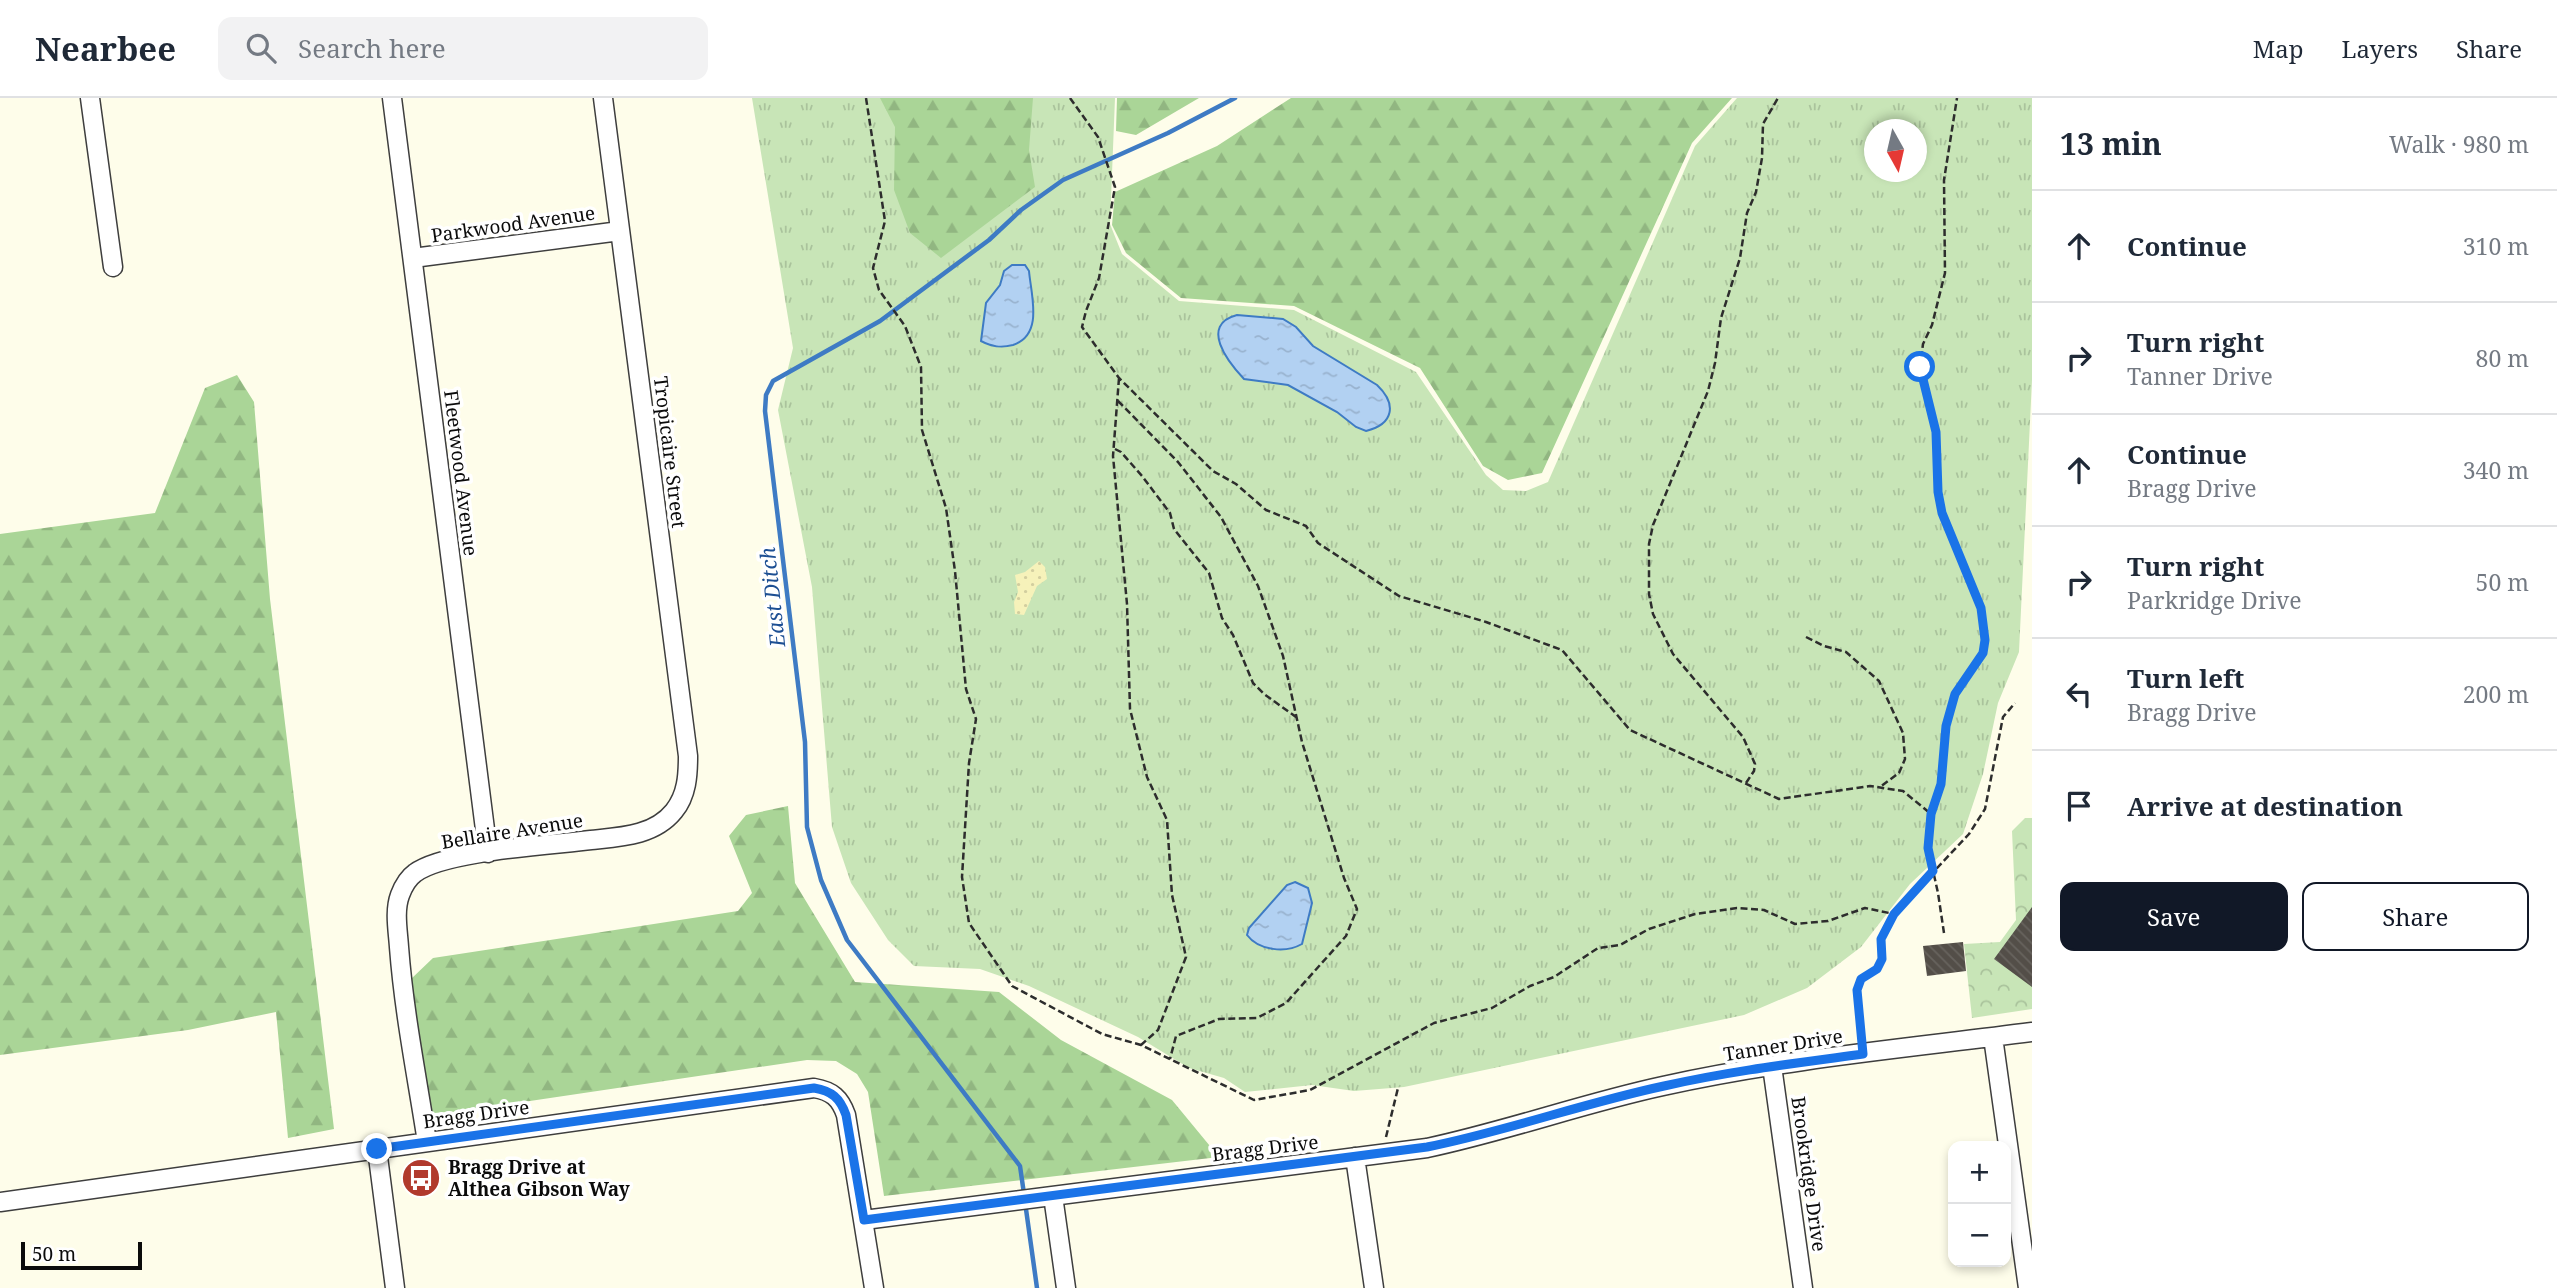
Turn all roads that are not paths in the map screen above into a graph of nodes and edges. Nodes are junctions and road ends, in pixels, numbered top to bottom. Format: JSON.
{"nodes":[{"id":1,"x":90,"y":98,"type":"edge"},
{"id":2,"x":392,"y":98,"type":"edge"},
{"id":3,"x":603,"y":98,"type":"edge"},
{"id":4,"x":620,"y":231,"type":"junction"},
{"id":5,"x":413,"y":258,"type":"junction"},
{"id":6,"x":113,"y":267,"type":"dead end"},
{"id":7,"x":675,"y":810,"type":"joint"},
{"id":8,"x":488,"y":853,"type":"junction"},
{"id":9,"x":2032,"y":1032,"type":"edge"},
{"id":10,"x":1993,"y":1037,"type":"junction"},
{"id":11,"x":1772,"y":1066,"type":"junction"},
{"id":12,"x":1665,"y":1085,"type":"joint"},
{"id":13,"x":427,"y":1142,"type":"junction"},
{"id":14,"x":377,"y":1149,"type":"junction"},
{"id":15,"x":1355,"y":1157,"type":"junction"},
{"id":16,"x":1045,"y":1197,"type":"junction"},
{"id":17,"x":0,"y":1202,"type":"edge"},
{"id":18,"x":864,"y":1220,"type":"junction"},
{"id":19,"x":395,"y":1288,"type":"edge"},
{"id":20,"x":874,"y":1288,"type":"edge"},
{"id":21,"x":1066,"y":1288,"type":"edge"},
{"id":22,"x":1374,"y":1288,"type":"edge"},
{"id":23,"x":1804,"y":1288,"type":"edge"},
{"id":24,"x":2028,"y":1288,"type":"edge"}],
"edges":[{"from":1,"to":6,"type":"street"},
{"from":2,"to":5,"type":"street","name":"Fleetwood Avenue"},
{"from":3,"to":4,"type":"street","name":"Tropicaire Street"},
{"from":4,"to":5,"type":"street","name":"Parkwood Avenue"},
{"from":4,"to":7,"type":"street","name":"Tropicaire Street"},
{"from":5,"to":8,"type":"street","name":"Fleetwood Avenue"},
{"from":7,"to":8,"type":"street","name":"Bellaire Avenue"},
{"from":8,"to":13,"type":"street","name":"Bellaire Avenue"},
{"from":9,"to":10,"type":"street","name":"Tanner Drive"},
{"from":10,"to":11,"type":"street","name":"Tanner Drive"},
{"from":10,"to":24,"type":"street"},
{"from":11,"to":12,"type":"street","name":"Tanner Drive"},
{"from":11,"to":23,"type":"street","name":"Brookridge Drive"},
{"from":12,"to":15,"type":"street","name":"Bragg Drive"},
{"from":13,"to":14,"type":"street","name":"Bragg Drive"},
{"from":13,"to":18,"type":"street","name":"Bragg Drive"},
{"from":14,"to":17,"type":"street","name":"Bragg Drive"},
{"from":14,"to":19,"type":"street"},
{"from":15,"to":16,"type":"street","name":"Bragg Drive"},
{"from":15,"to":22,"type":"street"},
{"from":16,"to":18,"type":"street","name":"Bragg Drive"},
{"from":16,"to":21,"type":"street"},
{"from":18,"to":20,"type":"street"}]}
